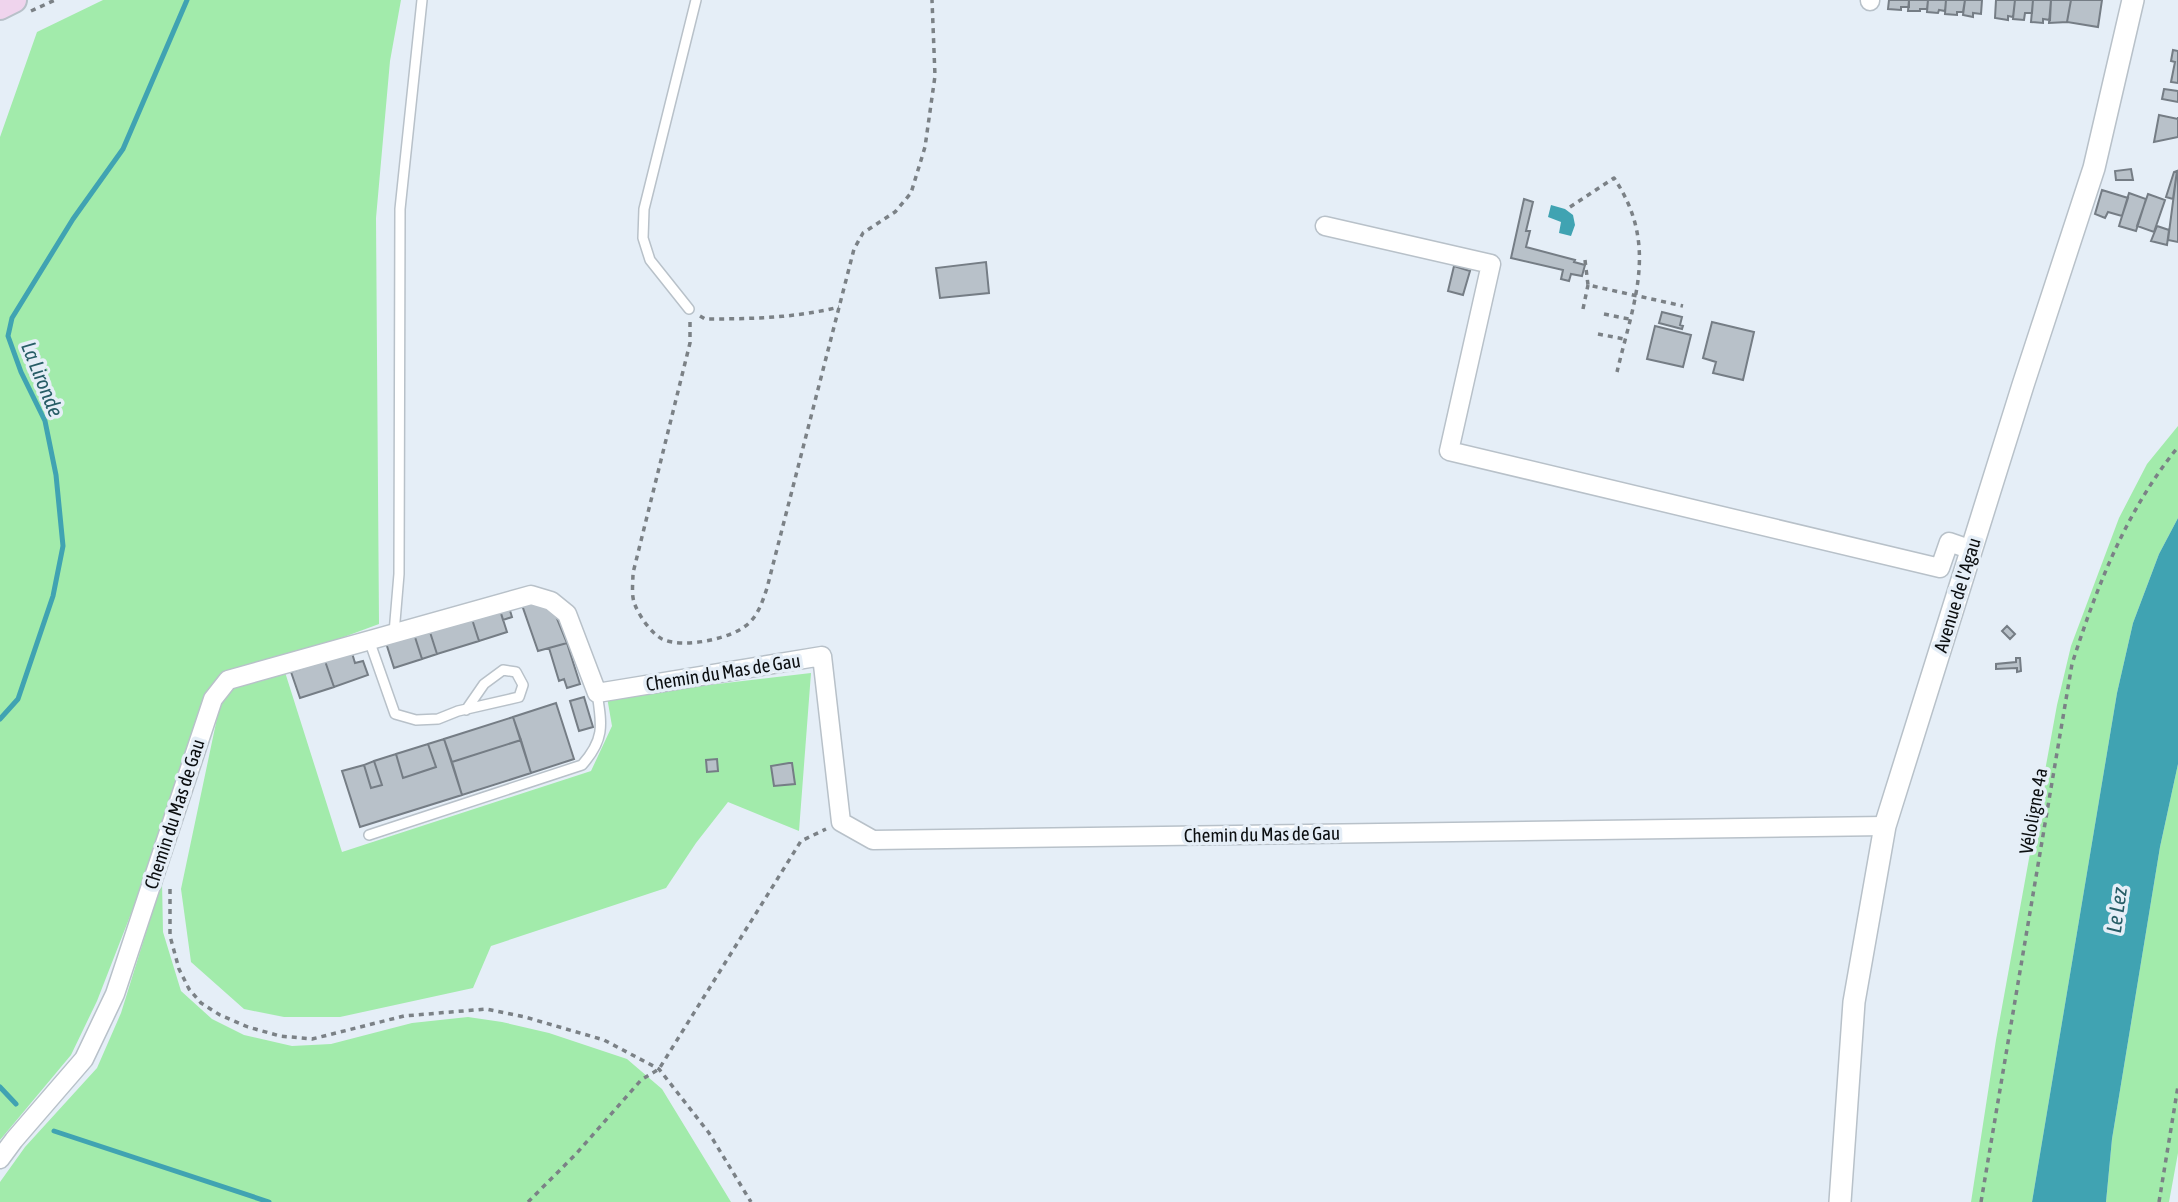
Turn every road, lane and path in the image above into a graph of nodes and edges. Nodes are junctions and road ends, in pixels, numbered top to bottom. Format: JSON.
{"nodes":[{"id":1,"x":14,"y":0,"type":"edge"},
{"id":2,"x":422,"y":0,"type":"edge"},
{"id":3,"x":696,"y":0,"type":"edge"},
{"id":4,"x":932,"y":0,"type":"edge"},
{"id":5,"x":2133,"y":0,"type":"edge"},
{"id":6,"x":0,"y":7,"type":"edge"},
{"id":7,"x":1570,"y":207,"type":"dead end"},
{"id":8,"x":1325,"y":226,"type":"dead end"},
{"id":9,"x":1585,"y":260,"type":"dead end"},
{"id":10,"x":1588,"y":285,"type":"junction"},
{"id":11,"x":1634,"y":295,"type":"junction"},
{"id":12,"x":1683,"y":306,"type":"dead end"},
{"id":13,"x":839,"y":307,"type":"junction"},
{"id":14,"x":689,"y":309,"type":"junction"},
{"id":15,"x":1583,"y":309,"type":"dead end"},
{"id":16,"x":1604,"y":314,"type":"dead end"},
{"id":17,"x":1629,"y":320,"type":"junction"},
{"id":18,"x":1598,"y":334,"type":"dead end"},
{"id":19,"x":1624,"y":339,"type":"junction"},
{"id":20,"x":1617,"y":372,"type":"dead end"},
{"id":21,"x":2178,"y":447,"type":"edge"},
{"id":22,"x":1972,"y":550,"type":"junction"},
{"id":23,"x":394,"y":633,"type":"junction"},
{"id":24,"x":369,"y":640,"type":"junction"},
{"id":25,"x":597,"y":693,"type":"junction"},
{"id":26,"x":466,"y":710,"type":"junction"},
{"id":27,"x":841,"y":822,"type":"junction"},
{"id":28,"x":1885,"y":826,"type":"junction"},
{"id":29,"x":369,"y":835,"type":"dead end"},
{"id":30,"x":170,"y":887,"type":"dead end"},
{"id":31,"x":659,"y":1069,"type":"junction"},
{"id":32,"x":2178,"y":1086,"type":"edge"},
{"id":33,"x":0,"y":1159,"type":"edge"},
{"id":34,"x":528,"y":1202,"type":"edge"},
{"id":35,"x":751,"y":1202,"type":"edge"},
{"id":36,"x":1840,"y":1202,"type":"edge"},
{"id":37,"x":1981,"y":1202,"type":"edge"},
{"id":38,"x":2159,"y":1202,"type":"edge"}],
"edges":[{"from":1,"to":6,"type":"main road"},
{"from":2,"to":23,"type":"lane"},
{"from":3,"to":14,"type":"lane"},
{"from":4,"to":13,"type":"path"},
{"from":5,"to":22,"type":"street","name":"Avenue de l'Agau"},
{"from":7,"to":11,"type":"path"},
{"from":8,"to":22,"type":"street"},
{"from":9,"to":10,"type":"path"},
{"from":10,"to":11,"type":"path"},
{"from":10,"to":15,"type":"path"},
{"from":11,"to":12,"type":"path"},
{"from":11,"to":17,"type":"path"},
{"from":13,"to":14,"type":"path"},
{"from":13,"to":14,"type":"path"},
{"from":16,"to":17,"type":"path"},
{"from":17,"to":19,"type":"path"},
{"from":18,"to":19,"type":"path"},
{"from":19,"to":20,"type":"path"},
{"from":21,"to":37,"type":"path","name":"Véloligne 4a"},
{"from":22,"to":28,"type":"street","name":"Avenue de l'Agau"},
{"from":23,"to":24,"type":"street","name":"Chemin du Mas de Gau"},
{"from":23,"to":25,"type":"street","name":"Chemin du Mas de Gau"},
{"from":24,"to":26,"type":"lane"},
{"from":24,"to":33,"type":"street","name":"Chemin du Mas de Gau"},
{"from":25,"to":27,"type":"street","name":"Chemin du Mas de Gau"},
{"from":25,"to":29,"type":"lane"},
{"from":26,"to":26,"type":"lane"},
{"from":27,"to":28,"type":"street","name":"Chemin du Mas de Gau"},
{"from":27,"to":31,"type":"path"},
{"from":28,"to":36,"type":"street","name":"Avenue de l'Agau"},
{"from":30,"to":31,"type":"path"},
{"from":31,"to":34,"type":"path"},
{"from":31,"to":35,"type":"path"},
{"from":32,"to":38,"type":"path"}]}
